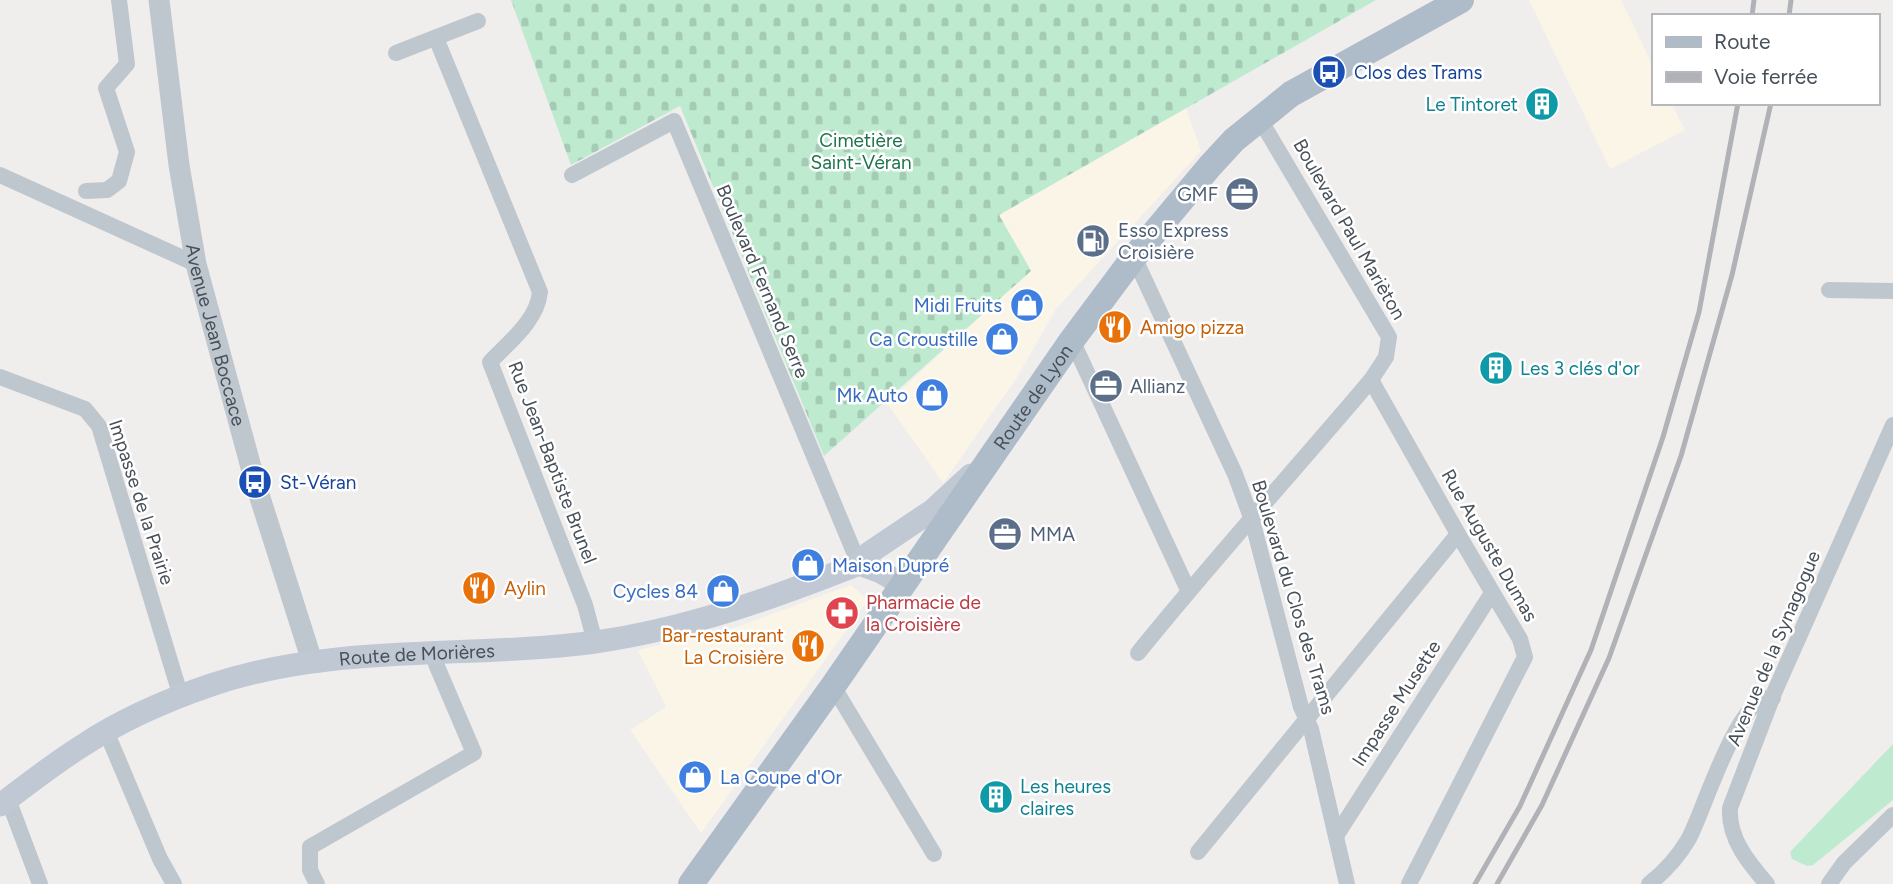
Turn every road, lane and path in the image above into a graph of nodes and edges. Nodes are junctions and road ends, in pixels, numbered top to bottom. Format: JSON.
{"nodes":[{"id":1,"x":119,"y":0,"type":"edge"},
{"id":2,"x":159,"y":0,"type":"edge"},
{"id":3,"x":1461,"y":0,"type":"edge"},
{"id":4,"x":478,"y":21,"type":"dead end"},
{"id":5,"x":436,"y":38,"type":"junction"},
{"id":6,"x":396,"y":53,"type":"dead end"},
{"id":7,"x":1259,"y":118,"type":"junction"},
{"id":8,"x":572,"y":174,"type":"dead end"},
{"id":9,"x":0,"y":175,"type":"edge"},
{"id":10,"x":86,"y":191,"type":"dead end"},
{"id":11,"x":1134,"y":257,"type":"junction"},
{"id":12,"x":196,"y":264,"type":"junction"},
{"id":13,"x":1829,"y":290,"type":"dead end"},
{"id":14,"x":1893,"y":291,"type":"edge"},
{"id":15,"x":1072,"y":340,"type":"junction"},
{"id":16,"x":0,"y":377,"type":"edge"},
{"id":17,"x":1371,"y":380,"type":"junction"},
{"id":18,"x":1893,"y":425,"type":"edge"},
{"id":19,"x":994,"y":454,"type":"junction"},
{"id":20,"x":1252,"y":520,"type":"junction"},
{"id":21,"x":1458,"y":534,"type":"junction"},
{"id":22,"x":859,"y":564,"type":"junction"},
{"id":23,"x":903,"y":585,"type":"junction"},
{"id":24,"x":1188,"y":590,"type":"junction"},
{"id":25,"x":1492,"y":593,"type":"junction"},
{"id":26,"x":595,"y":642,"type":"junction"},
{"id":27,"x":434,"y":653,"type":"junction"},
{"id":28,"x":1138,"y":653,"type":"dead end"},
{"id":29,"x":312,"y":661,"type":"junction"},
{"id":30,"x":833,"y":686,"type":"junction"},
{"id":31,"x":181,"y":697,"type":"junction"},
{"id":32,"x":1773,"y":698,"type":"junction"},
{"id":33,"x":1306,"y":719,"type":"junction"},
{"id":34,"x":106,"y":731,"type":"junction"},
{"id":35,"x":4,"y":802,"type":"edge"},
{"id":36,"x":1893,"y":815,"type":"edge"},
{"id":37,"x":1336,"y":836,"type":"junction"},
{"id":38,"x":1198,"y":852,"type":"dead end"},
{"id":39,"x":934,"y":854,"type":"dead end"},
{"id":40,"x":40,"y":884,"type":"edge"},
{"id":41,"x":174,"y":884,"type":"edge"},
{"id":42,"x":317,"y":884,"type":"edge"},
{"id":43,"x":691,"y":884,"type":"edge"},
{"id":44,"x":1347,"y":884,"type":"edge"},
{"id":45,"x":1409,"y":884,"type":"edge"},
{"id":46,"x":1649,"y":884,"type":"edge"},
{"id":47,"x":1767,"y":884,"type":"edge"},
{"id":48,"x":1829,"y":884,"type":"edge"}],
"edges":[{"from":1,"to":10,"type":"street"},
{"from":2,"to":12,"type":"street","name":"Avenue Jean Boccace"},
{"from":3,"to":7,"type":"main road","name":"Route de Lyon"},
{"from":4,"to":5,"type":"street"},
{"from":5,"to":6,"type":"street"},
{"from":5,"to":26,"type":"street","name":"Rue Jean-Baptiste Brunel"},
{"from":7,"to":11,"type":"main road","name":"Route de Lyon"},
{"from":7,"to":17,"type":"street","name":"Boulevard Paul Marièton"},
{"from":8,"to":22,"type":"street","name":"Boulevard Fernand Serre"},
{"from":9,"to":12,"type":"street"},
{"from":11,"to":15,"type":"main road","name":"Route de Lyon"},
{"from":11,"to":20,"type":"street","name":"Boulevard du Clos des Trams"},
{"from":12,"to":29,"type":"street","name":"Avenue Jean Boccace"},
{"from":13,"to":14,"type":"street"},
{"from":15,"to":19,"type":"main road","name":"Route de Lyon"},
{"from":15,"to":24,"type":"street"},
{"from":16,"to":31,"type":"street","name":"Impasse de la Prairie"},
{"from":17,"to":20,"type":"street","name":"Boulevard Paul Marièton"},
{"from":17,"to":21,"type":"street","name":"Rue Auguste Dumas"},
{"from":18,"to":32,"type":"street","name":"Avenue de la Synagogue"},
{"from":19,"to":22,"type":"main road","name":"Route de Morières"},
{"from":19,"to":23,"type":"main road","name":"Route de Lyon"},
{"from":20,"to":24,"type":"street","name":"Boulevard Paul Marièton"},
{"from":20,"to":33,"type":"street","name":"Boulevard du Clos des Trams"},
{"from":21,"to":25,"type":"street","name":"Rue Auguste Dumas"},
{"from":21,"to":33,"type":"street"},
{"from":22,"to":23,"type":"main road"},
{"from":22,"to":26,"type":"main road","name":"Route de Morières"},
{"from":23,"to":30,"type":"main road","name":"Route de Lyon"},
{"from":24,"to":28,"type":"street","name":"Boulevard Paul Marièton"},
{"from":25,"to":37,"type":"street","name":"Impasse Musette"},
{"from":25,"to":45,"type":"street","name":"Rue Auguste Dumas"},
{"from":26,"to":27,"type":"main road","name":"Route de Morières"},
{"from":27,"to":29,"type":"main road","name":"Route de Morières"},
{"from":27,"to":42,"type":"street"},
{"from":29,"to":31,"type":"main road","name":"Route de Morières"},
{"from":30,"to":39,"type":"street"},
{"from":30,"to":43,"type":"main road","name":"Route de Lyon"},
{"from":31,"to":34,"type":"main road","name":"Route de Morières"},
{"from":32,"to":46,"type":"street"},
{"from":32,"to":47,"type":"street","name":"Avenue de la Synagogue"},
{"from":33,"to":37,"type":"street","name":"Boulevard du Clos des Trams"},
{"from":33,"to":38,"type":"street"},
{"from":34,"to":35,"type":"main road","name":"Route de Morières"},
{"from":34,"to":41,"type":"street"},
{"from":35,"to":40,"type":"street"},
{"from":36,"to":48,"type":"street"},
{"from":37,"to":44,"type":"street","name":"Boulevard du Clos des Trams"}]}
